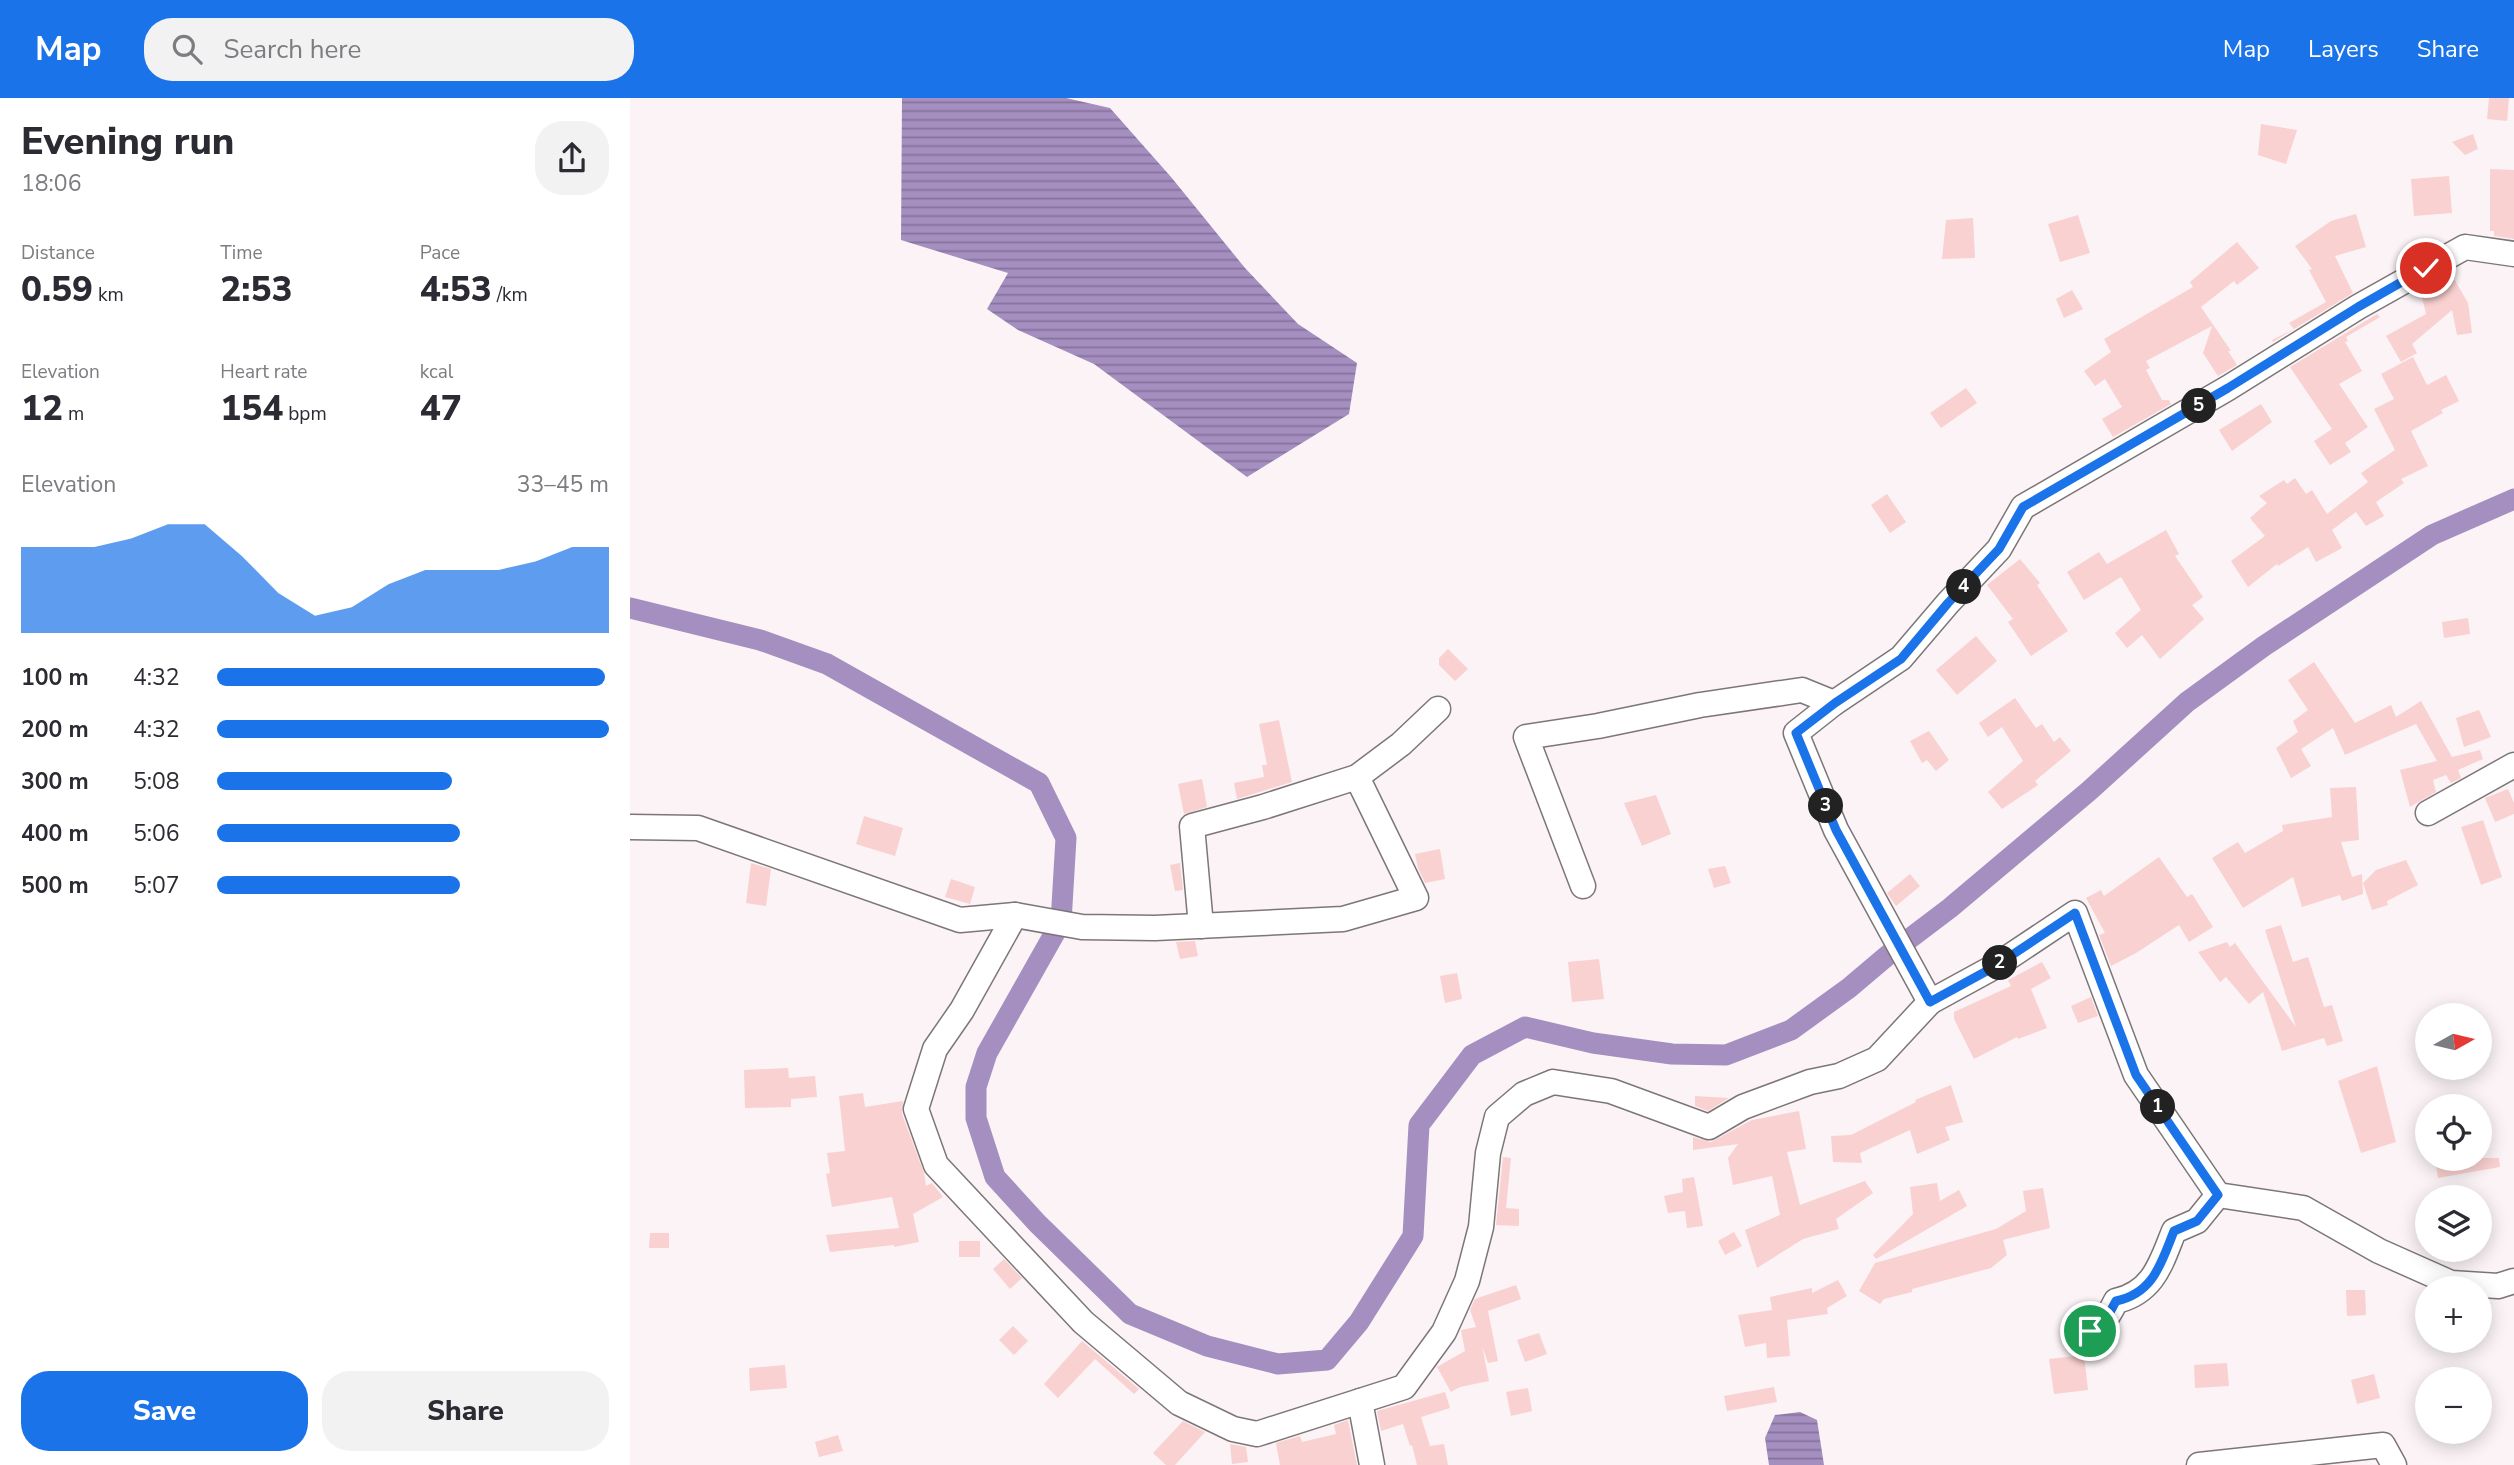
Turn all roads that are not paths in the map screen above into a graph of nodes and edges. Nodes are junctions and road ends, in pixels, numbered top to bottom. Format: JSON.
{"nodes":[{"id":1,"x":2514,"y":254,"type":"edge"},
{"id":2,"x":1835,"y":703,"type":"junction"},
{"id":3,"x":1438,"y":709,"type":"dead end"},
{"id":4,"x":2514,"y":765,"type":"edge"},
{"id":5,"x":1357,"y":777,"type":"junction"},
{"id":6,"x":2428,"y":813,"type":"dead end"},
{"id":7,"x":630,"y":827,"type":"edge"},
{"id":8,"x":1583,"y":886,"type":"dead end"},
{"id":9,"x":1016,"y":915,"type":"junction"},
{"id":10,"x":1201,"y":926,"type":"junction"},
{"id":11,"x":1930,"y":1002,"type":"junction"},
{"id":12,"x":2218,"y":1195,"type":"junction"},
{"id":13,"x":2514,"y":1281,"type":"edge"},
{"id":14,"x":2083,"y":1332,"type":"dead end"},
{"id":15,"x":1360,"y":1401,"type":"junction"},
{"id":16,"x":1372,"y":1465,"type":"edge"},
{"id":17,"x":2199,"y":1465,"type":"edge"},
{"id":18,"x":2394,"y":1465,"type":"edge"}],
"edges":[{"from":1,"to":2,"type":"street"},
{"from":2,"to":8,"type":"street"},
{"from":2,"to":11,"type":"street"},
{"from":3,"to":5,"type":"street"},
{"from":4,"to":6,"type":"street"},
{"from":5,"to":10,"type":"street"},
{"from":5,"to":10,"type":"street"},
{"from":7,"to":9,"type":"street"},
{"from":9,"to":10,"type":"street"},
{"from":9,"to":15,"type":"street"},
{"from":11,"to":12,"type":"street"},
{"from":11,"to":15,"type":"street"},
{"from":12,"to":13,"type":"street"},
{"from":12,"to":14,"type":"street"},
{"from":15,"to":16,"type":"street"},
{"from":17,"to":18,"type":"street"}]}
